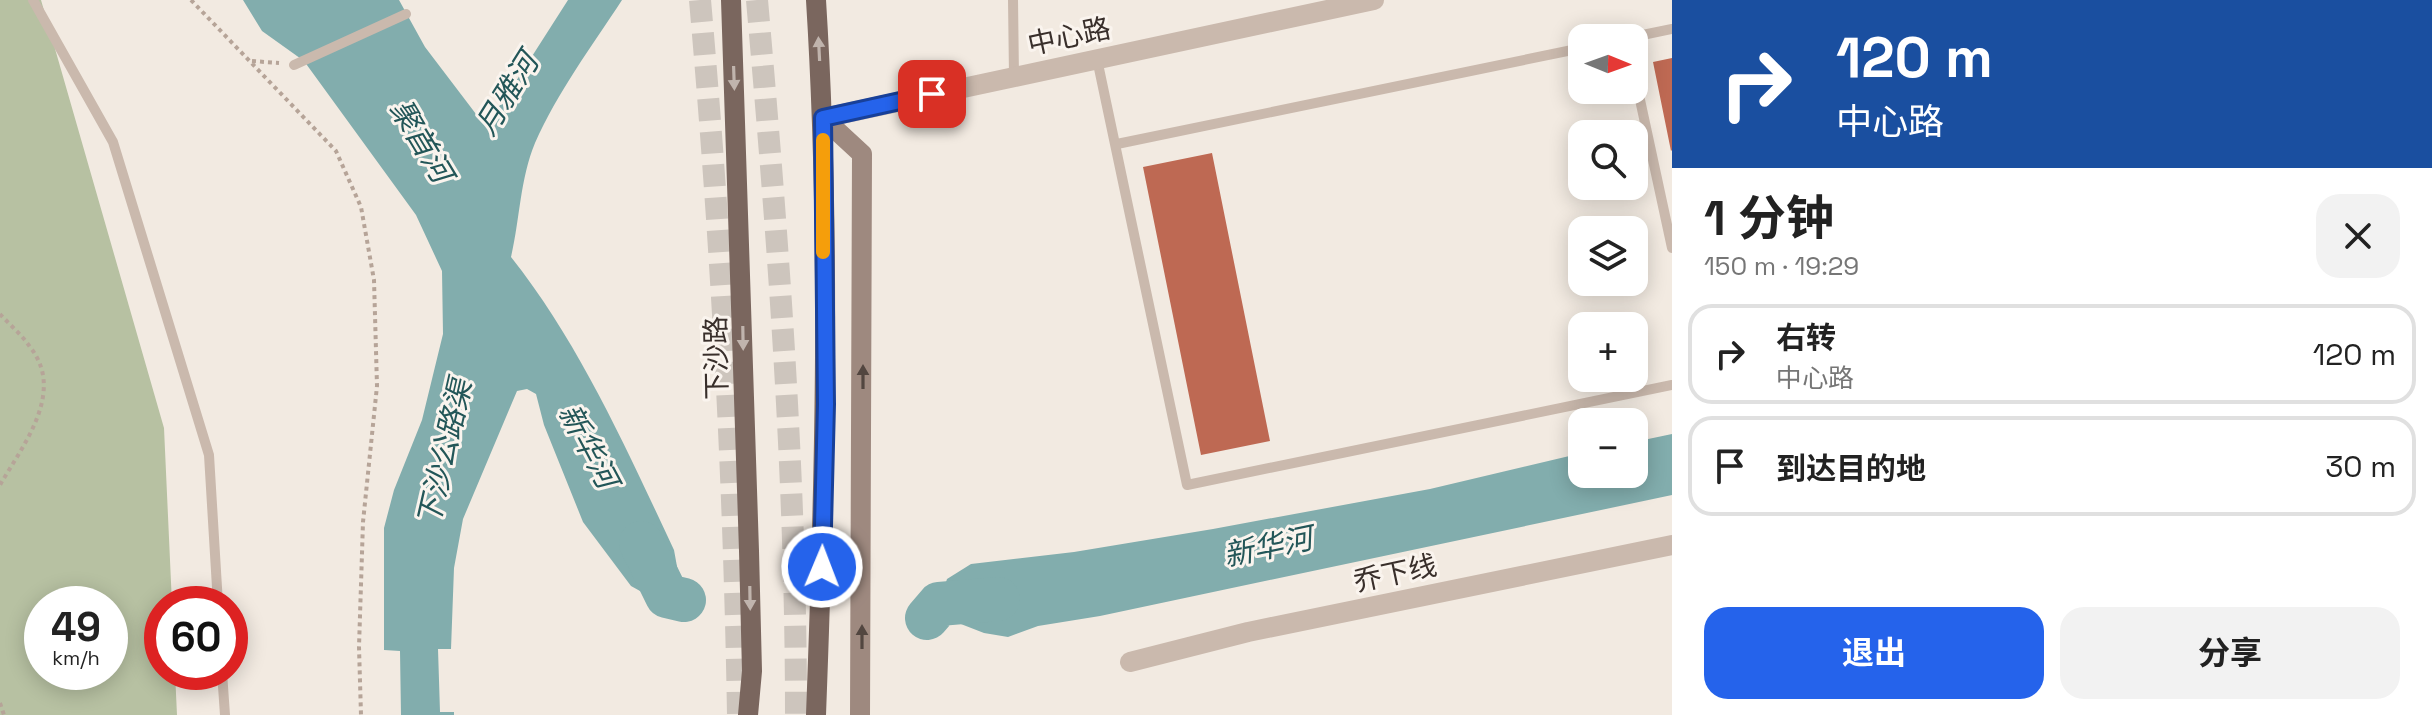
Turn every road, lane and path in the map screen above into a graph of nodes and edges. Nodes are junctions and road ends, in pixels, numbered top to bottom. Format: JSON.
{"nodes":[{"id":1,"x":33,"y":0,"type":"edge"},
{"id":2,"x":191,"y":0,"type":"edge"},
{"id":3,"x":731,"y":0,"type":"edge"},
{"id":4,"x":816,"y":0,"type":"edge"},
{"id":5,"x":1013,"y":0,"type":"edge"},
{"id":6,"x":1374,"y":0,"type":"edge"},
{"id":7,"x":406,"y":14,"type":"dead end"},
{"id":8,"x":1672,"y":29,"type":"edge"},
{"id":9,"x":1648,"y":34,"type":"edge"},
{"id":10,"x":1568,"y":51,"type":"edge"},
{"id":11,"x":1097,"y":59,"type":"junction"},
{"id":12,"x":249,"y":60,"type":"junction"},
{"id":13,"x":294,"y":65,"type":"joint"},
{"id":14,"x":1014,"y":76,"type":"junction"},
{"id":15,"x":1641,"y":104,"type":"edge"},
{"id":16,"x":823,"y":118,"type":"junction"},
{"id":17,"x":1117,"y":144,"type":"junction"},
{"id":18,"x":1672,"y":248,"type":"edge"},
{"id":19,"x":0,"y":314,"type":"edge"},
{"id":20,"x":1672,"y":385,"type":"edge"},
{"id":21,"x":0,"y":485,"type":"edge"},
{"id":22,"x":1672,"y":545,"type":"edge"},
{"id":23,"x":217,"y":586,"type":"edge"},
{"id":24,"x":1130,"y":662,"type":"dead end"},
{"id":25,"x":223,"y":690,"type":"edge"},
{"id":26,"x":0,"y":703,"type":"edge"},
{"id":27,"x":4,"y":715,"type":"edge"},
{"id":28,"x":225,"y":715,"type":"edge"},
{"id":29,"x":361,"y":715,"type":"edge"},
{"id":30,"x":748,"y":715,"type":"edge"},
{"id":31,"x":816,"y":715,"type":"edge"},
{"id":32,"x":860,"y":715,"type":"edge"}],
"edges":[{"from":1,"to":23,"type":"lane"},
{"from":2,"to":12,"type":"path"},
{"from":3,"to":30,"type":"main road","name":"下沙路","one_way":true},
{"from":16,"to":4,"type":"main road","one_way":true},
{"from":5,"to":14,"type":"lane"},
{"from":6,"to":11,"type":"street","name":"中心路"},
{"from":7,"to":13,"type":"lane"},
{"from":8,"to":9,"type":"lane"},
{"from":10,"to":17,"type":"lane"},
{"from":11,"to":14,"type":"street","name":"中心路"},
{"from":11,"to":17,"type":"lane"},
{"from":12,"to":13,"type":"path"},
{"from":12,"to":29,"type":"path"},
{"from":14,"to":16,"type":"street","name":"中心路"},
{"from":15,"to":18,"type":"lane"},
{"from":16,"to":31,"type":"main road"},
{"from":32,"to":16,"type":"main road","one_way":true},
{"from":17,"to":20,"type":"lane"},
{"from":19,"to":21,"type":"path"},
{"from":22,"to":24,"type":"street","name":"乔下线"},
{"from":25,"to":28,"type":"lane"},
{"from":26,"to":27,"type":"path"}]}
